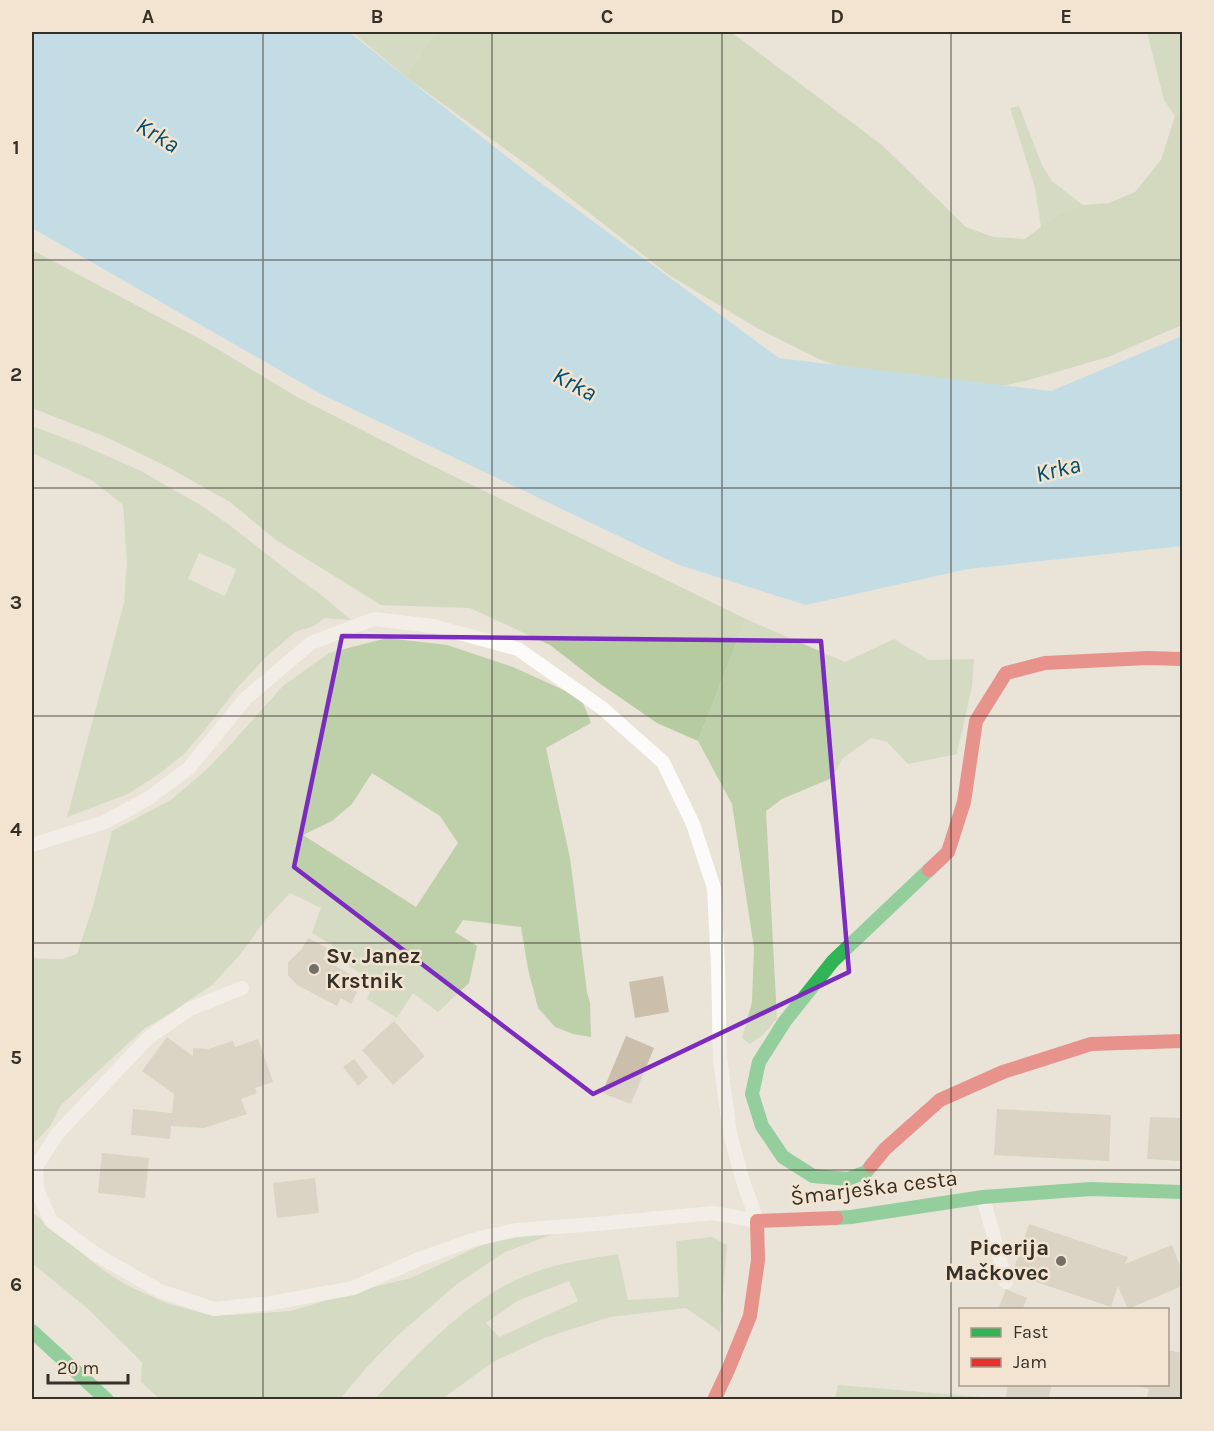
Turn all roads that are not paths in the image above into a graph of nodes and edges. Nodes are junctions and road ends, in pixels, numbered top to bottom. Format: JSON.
{"nodes":[{"id":1,"x":1182,"y":659,"type":"edge"},
{"id":2,"x":32,"y":845,"type":"edge"},
{"id":3,"x":242,"y":988,"type":"dead end"},
{"id":4,"x":1182,"y":1041,"type":"edge"},
{"id":5,"x":1182,"y":1192,"type":"edge"},
{"id":6,"x":983,"y":1197,"type":"junction"},
{"id":7,"x":757,"y":1221,"type":"junction"},
{"id":8,"x":1006,"y":1282,"type":"dead end"},
{"id":9,"x":32,"y":1331,"type":"edge"},
{"id":10,"x":106,"y":1400,"type":"edge"},
{"id":11,"x":714,"y":1400,"type":"edge"}],
"edges":[{"from":1,"to":4,"type":"street"},
{"from":2,"to":7,"type":"lane"},
{"from":3,"to":7,"type":"lane"},
{"from":5,"to":6,"type":"street","name":"Šmarješka cesta"},
{"from":6,"to":7,"type":"street","name":"Šmarješka cesta"},
{"from":6,"to":8,"type":"lane"},
{"from":7,"to":11,"type":"street"},
{"from":9,"to":10,"type":"street"}]}
